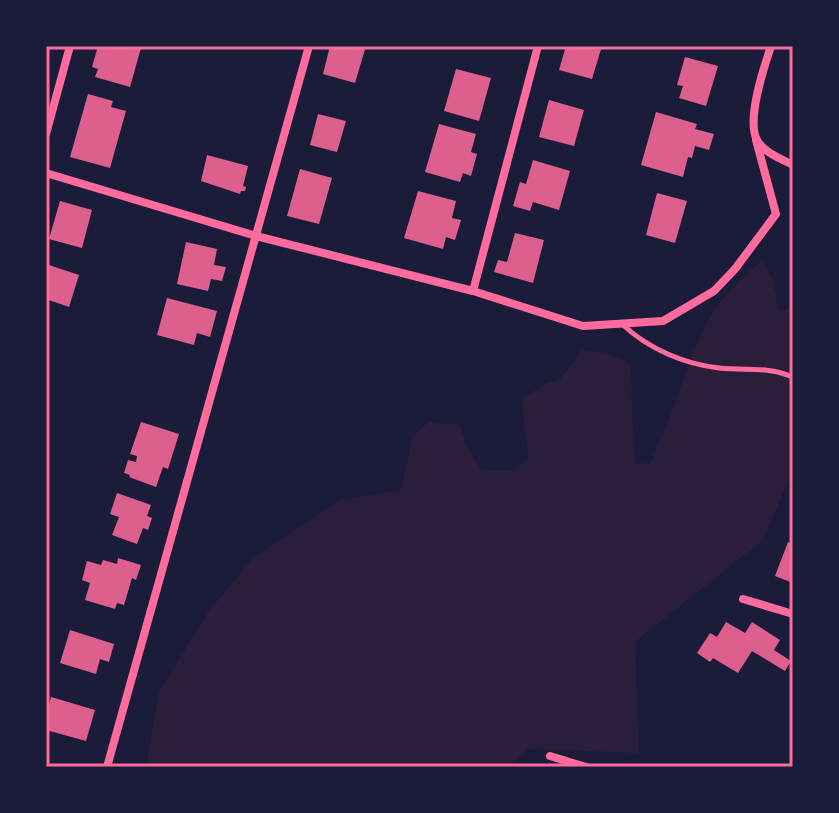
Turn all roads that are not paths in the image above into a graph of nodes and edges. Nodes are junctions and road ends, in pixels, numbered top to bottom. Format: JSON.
{"nodes":[{"id":1,"x":70,"y":46,"type":"edge"},
{"id":2,"x":309,"y":46,"type":"edge"},
{"id":3,"x":538,"y":46,"type":"edge"},
{"id":4,"x":771,"y":46,"type":"edge"},
{"id":5,"x":46,"y":134,"type":"edge"},
{"id":6,"x":756,"y":140,"type":"junction"},
{"id":7,"x":793,"y":165,"type":"edge"},
{"id":8,"x":46,"y":173,"type":"edge"},
{"id":9,"x":256,"y":236,"type":"junction"},
{"id":10,"x":473,"y":291,"type":"junction"},
{"id":11,"x":621,"y":323,"type":"junction"},
{"id":12,"x":793,"y":377,"type":"edge"},
{"id":13,"x":743,"y":599,"type":"dead end"},
{"id":14,"x":793,"y":614,"type":"edge"},
{"id":15,"x":550,"y":756,"type":"dead end"},
{"id":16,"x":107,"y":767,"type":"edge"},
{"id":17,"x":586,"y":767,"type":"edge"}],
"edges":[{"from":1,"to":5,"type":"street"},
{"from":2,"to":9,"type":"street"},
{"from":3,"to":10,"type":"street"},
{"from":4,"to":6,"type":"street"},
{"from":6,"to":7,"type":"street"},
{"from":6,"to":11,"type":"street"},
{"from":8,"to":9,"type":"street"},
{"from":9,"to":10,"type":"street"},
{"from":9,"to":16,"type":"street"},
{"from":10,"to":11,"type":"street"},
{"from":11,"to":12,"type":"lane"},
{"from":13,"to":14,"type":"street"},
{"from":15,"to":17,"type":"street"}]}
